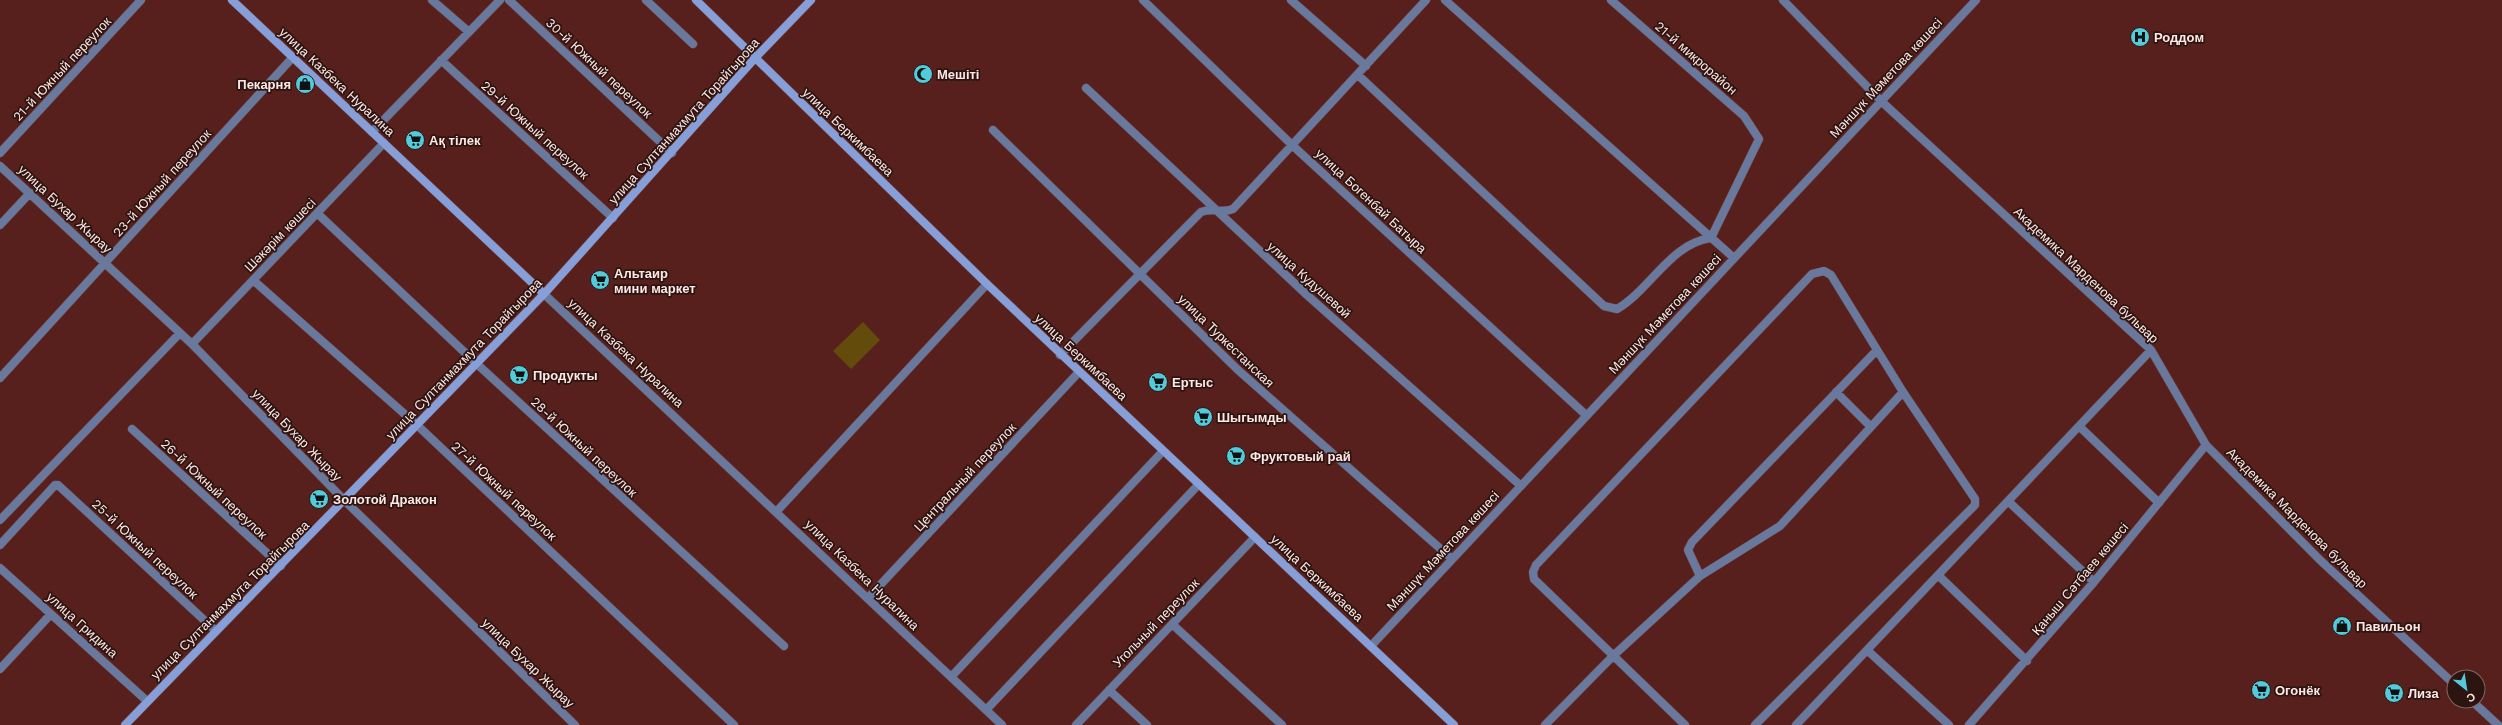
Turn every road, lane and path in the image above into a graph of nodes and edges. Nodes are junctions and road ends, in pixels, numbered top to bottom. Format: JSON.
{"nodes":[{"id":1,"x":141,"y":0,"type":"edge"},
{"id":2,"x":232,"y":0,"type":"edge"},
{"id":3,"x":432,"y":0,"type":"edge"},
{"id":4,"x":500,"y":0,"type":"edge"},
{"id":5,"x":509,"y":0,"type":"edge"},
{"id":6,"x":646,"y":0,"type":"edge"},
{"id":7,"x":696,"y":0,"type":"edge"},
{"id":8,"x":811,"y":0,"type":"edge"},
{"id":9,"x":1143,"y":0,"type":"edge"},
{"id":10,"x":1291,"y":0,"type":"edge"},
{"id":11,"x":1426,"y":0,"type":"edge"},
{"id":12,"x":1445,"y":0,"type":"edge"},
{"id":13,"x":1611,"y":0,"type":"edge"},
{"id":14,"x":1783,"y":0,"type":"edge"},
{"id":15,"x":1976,"y":0,"type":"edge"},
{"id":16,"x":469,"y":32,"type":"junction"},
{"id":17,"x":693,"y":44,"type":"dead end"},
{"id":18,"x":293,"y":58,"type":"junction"},
{"id":19,"x":755,"y":58,"type":"junction"},
{"id":20,"x":441,"y":60,"type":"junction"},
{"id":21,"x":1366,"y":66,"type":"junction"},
{"id":22,"x":1358,"y":75,"type":"junction"},
{"id":23,"x":1086,"y":88,"type":"dead end"},
{"id":24,"x":1881,"y":101,"type":"junction"},
{"id":25,"x":992,"y":130,"type":"dead end"},
{"id":26,"x":372,"y":132,"type":"junction"},
{"id":27,"x":384,"y":143,"type":"junction"},
{"id":28,"x":1292,"y":145,"type":"junction"},
{"id":29,"x":0,"y":153,"type":"edge"},
{"id":30,"x":672,"y":153,"type":"junction"},
{"id":31,"x":0,"y":166,"type":"edge"},
{"id":32,"x":30,"y":193,"type":"junction"},
{"id":33,"x":1213,"y":209,"type":"junction"},
{"id":34,"x":317,"y":213,"type":"junction"},
{"id":35,"x":613,"y":218,"type":"junction"},
{"id":36,"x":0,"y":225,"type":"edge"},
{"id":37,"x":1711,"y":238,"type":"junction"},
{"id":38,"x":1734,"y":258,"type":"junction"},
{"id":39,"x":105,"y":264,"type":"junction"},
{"id":40,"x":1141,"y":275,"type":"junction"},
{"id":41,"x":254,"y":280,"type":"junction"},
{"id":42,"x":987,"y":284,"type":"junction"},
{"id":43,"x":544,"y":294,"type":"junction"},
{"id":44,"x":180,"y":333,"type":"junction"},
{"id":45,"x":192,"y":344,"type":"junction"},
{"id":46,"x":1877,"y":350,"type":"junction"},
{"id":47,"x":2151,"y":350,"type":"junction"},
{"id":48,"x":1060,"y":355,"type":"junction"},
{"id":49,"x":477,"y":364,"type":"junction"},
{"id":50,"x":1079,"y":372,"type":"junction"},
{"id":51,"x":0,"y":378,"type":"edge"},
{"id":52,"x":1836,"y":392,"type":"junction"},
{"id":53,"x":1903,"y":392,"type":"junction"},
{"id":54,"x":1586,"y":415,"type":"junction"},
{"id":55,"x":417,"y":426,"type":"junction"},
{"id":56,"x":1872,"y":427,"type":"junction"},
{"id":57,"x":2080,"y":427,"type":"junction"},
{"id":58,"x":132,"y":429,"type":"dead end"},
{"id":59,"x":2206,"y":445,"type":"junction"},
{"id":60,"x":1163,"y":451,"type":"junction"},
{"id":61,"x":1199,"y":484,"type":"junction"},
{"id":62,"x":1520,"y":486,"type":"junction"},
{"id":63,"x":345,"y":501,"type":"junction"},
{"id":64,"x":2009,"y":502,"type":"junction"},
{"id":65,"x":2159,"y":503,"type":"junction"},
{"id":66,"x":776,"y":511,"type":"junction"},
{"id":67,"x":0,"y":520,"type":"edge"},
{"id":68,"x":1255,"y":537,"type":"junction"},
{"id":69,"x":0,"y":546,"type":"edge"},
{"id":70,"x":1452,"y":559,"type":"junction"},
{"id":71,"x":281,"y":566,"type":"junction"},
{"id":72,"x":0,"y":568,"type":"edge"},
{"id":73,"x":1700,"y":576,"type":"junction"},
{"id":74,"x":1939,"y":576,"type":"junction"},
{"id":75,"x":2094,"y":582,"type":"junction"},
{"id":76,"x":868,"y":598,"type":"junction"},
{"id":77,"x":51,"y":614,"type":"junction"},
{"id":78,"x":1172,"y":624,"type":"junction"},
{"id":79,"x":216,"y":631,"type":"junction"},
{"id":80,"x":784,"y":646,"type":"dead end"},
{"id":81,"x":1371,"y":646,"type":"junction"},
{"id":82,"x":1867,"y":650,"type":"junction"},
{"id":83,"x":1613,"y":656,"type":"junction"},
{"id":84,"x":2027,"y":661,"type":"junction"},
{"id":85,"x":0,"y":669,"type":"edge"},
{"id":86,"x":951,"y":677,"type":"junction"},
{"id":87,"x":2446,"y":677,"type":"edge"},
{"id":88,"x":1109,"y":690,"type":"junction"},
{"id":89,"x":146,"y":701,"type":"junction"},
{"id":90,"x":2481,"y":709,"type":"edge"},
{"id":91,"x":986,"y":710,"type":"junction"},
{"id":92,"x":125,"y":725,"type":"edge"},
{"id":93,"x":575,"y":725,"type":"edge"},
{"id":94,"x":734,"y":725,"type":"edge"},
{"id":95,"x":1002,"y":725,"type":"edge"},
{"id":96,"x":1076,"y":725,"type":"edge"},
{"id":97,"x":1147,"y":725,"type":"edge"},
{"id":98,"x":1282,"y":725,"type":"edge"},
{"id":99,"x":1454,"y":725,"type":"edge"},
{"id":100,"x":1545,"y":725,"type":"edge"},
{"id":101,"x":1685,"y":725,"type":"edge"},
{"id":102,"x":1755,"y":725,"type":"edge"},
{"id":103,"x":1797,"y":725,"type":"edge"},
{"id":104,"x":1949,"y":725,"type":"edge"},
{"id":105,"x":1969,"y":725,"type":"edge"},
{"id":106,"x":2498,"y":725,"type":"edge"}],
"edges":[{"from":1,"to":29,"type":"street","name":"21-й Южный переулок"},
{"from":2,"to":18,"type":"street","name":"улица Казбека Нуралина"},
{"from":3,"to":16,"type":"street"},
{"from":4,"to":16,"type":"street"},
{"from":5,"to":30,"type":"street","name":"30-й Южный переулок"},
{"from":6,"to":17,"type":"street"},
{"from":7,"to":19,"type":"street","name":"улица Беркимбаева"},
{"from":8,"to":19,"type":"street","name":"улица Султанмахмута Торайгырова"},
{"from":9,"to":28,"type":"street","name":"улица Богенбай Батыра"},
{"from":10,"to":21,"type":"street"},
{"from":11,"to":21,"type":"street"},
{"from":12,"to":37,"type":"street"},
{"from":13,"to":37,"type":"street","name":"21-й микрорайон"},
{"from":14,"to":24,"type":"street","name":"Академика Марденова бульвар"},
{"from":15,"to":24,"type":"street","name":"Мәншүк Мәметова көшесі"},
{"from":16,"to":20,"type":"street"},
{"from":18,"to":26,"type":"street","name":"улица Казбека Нуралина"},
{"from":18,"to":39,"type":"street","name":"23-й Южный переулок"},
{"from":19,"to":30,"type":"street","name":"улица Султанмахмута Торайгырова"},
{"from":19,"to":42,"type":"street","name":"улица Беркимбаева"},
{"from":20,"to":26,"type":"street"},
{"from":20,"to":35,"type":"street","name":"29-й Южный переулок"},
{"from":21,"to":22,"type":"street"},
{"from":22,"to":28,"type":"street"},
{"from":22,"to":37,"type":"street"},
{"from":23,"to":33,"type":"street","name":"улица Кудушевой"},
{"from":24,"to":38,"type":"street","name":"Мәншүк Мәметова көшесі"},
{"from":24,"to":47,"type":"street","name":"Академика Марденова бульвар"},
{"from":25,"to":40,"type":"street","name":"улица Туркестанская"},
{"from":26,"to":27,"type":"street","name":"улица Казбека Нуралина"},
{"from":27,"to":34,"type":"street","name":"Шәкәрім көшесі"},
{"from":27,"to":43,"type":"street","name":"улица Казбека Нуралина"},
{"from":28,"to":33,"type":"street"},
{"from":28,"to":54,"type":"street","name":"улица Богенбай Батыра"},
{"from":30,"to":35,"type":"street","name":"улица Султанмахмута Торайгырова"},
{"from":31,"to":32,"type":"street","name":"улица Бухар Жырау"},
{"from":32,"to":36,"type":"street"},
{"from":32,"to":39,"type":"street","name":"улица Бухар Жырау"},
{"from":33,"to":40,"type":"street"},
{"from":33,"to":62,"type":"street","name":"улица Кудушевой"},
{"from":34,"to":41,"type":"street","name":"Шәкәрім көшесі"},
{"from":34,"to":49,"type":"street","name":"28-й Южный переулок"},
{"from":35,"to":43,"type":"street","name":"улица Султанмахмута Торайгырова"},
{"from":37,"to":38,"type":"street"},
{"from":38,"to":54,"type":"street","name":"Мәншүк Мәметова көшесі"},
{"from":39,"to":44,"type":"street","name":"улица Бухар Жырау"},
{"from":39,"to":51,"type":"street","name":"23-й Южный переулок"},
{"from":40,"to":48,"type":"street"},
{"from":40,"to":70,"type":"street","name":"улица Туркестанская"},
{"from":41,"to":45,"type":"street","name":"Шәкәрім көшесі"},
{"from":41,"to":55,"type":"street","name":"27-й Южный переулок"},
{"from":42,"to":48,"type":"street","name":"улица Беркимбаева"},
{"from":42,"to":66,"type":"street"},
{"from":43,"to":49,"type":"street","name":"улица Султанмахмута Торайгырова"},
{"from":43,"to":66,"type":"street","name":"улица Казбека Нуралина"},
{"from":44,"to":45,"type":"street","name":"улица Бухар Жырау"},
{"from":44,"to":67,"type":"street"},
{"from":45,"to":63,"type":"street","name":"улица Бухар Жырау"},
{"from":46,"to":52,"type":"street"},
{"from":46,"to":53,"type":"street"},
{"from":46,"to":83,"type":"street"},
{"from":47,"to":57,"type":"street"},
{"from":47,"to":59,"type":"street","name":"Академика Марденова бульвар"},
{"from":48,"to":50,"type":"street","name":"улица Беркимбаева"},
{"from":49,"to":55,"type":"street","name":"улица Султанмахмута Торайгырова"},
{"from":49,"to":80,"type":"street","name":"28-й Южный переулок"},
{"from":50,"to":60,"type":"street","name":"улица Беркимбаева"},
{"from":50,"to":76,"type":"street","name":"Центральный переулок"},
{"from":52,"to":56,"type":"street"},
{"from":52,"to":73,"type":"street"},
{"from":53,"to":56,"type":"street"},
{"from":53,"to":102,"type":"street"},
{"from":54,"to":62,"type":"street","name":"Мәншүк Мәметова көшесі"},
{"from":55,"to":63,"type":"street","name":"улица Султанмахмута Торайгырова"},
{"from":55,"to":94,"type":"street","name":"27-й Южный переулок"},
{"from":56,"to":73,"type":"street"},
{"from":57,"to":64,"type":"street"},
{"from":57,"to":65,"type":"street"},
{"from":58,"to":71,"type":"street","name":"26-й Южный переулок"},
{"from":59,"to":65,"type":"street","name":"Қаныш Сәтбаев көшесі"},
{"from":59,"to":87,"type":"street","name":"Академика Марденова бульвар"},
{"from":60,"to":61,"type":"street","name":"улица Беркимбаева"},
{"from":60,"to":86,"type":"street"},
{"from":61,"to":68,"type":"street","name":"улица Беркимбаева"},
{"from":61,"to":91,"type":"street"},
{"from":62,"to":70,"type":"street","name":"Мәншүк Мәметова көшесі"},
{"from":63,"to":71,"type":"street","name":"улица Султанмахмута Торайгырова"},
{"from":63,"to":93,"type":"street","name":"улица Бухар Жырау"},
{"from":64,"to":74,"type":"street"},
{"from":64,"to":75,"type":"street"},
{"from":65,"to":75,"type":"street","name":"Қаныш Сәтбаев көшесі"},
{"from":66,"to":76,"type":"street","name":"улица Казбека Нуралина"},
{"from":68,"to":78,"type":"street","name":"Угольный переулок"},
{"from":68,"to":81,"type":"street","name":"улица Беркимбаева"},
{"from":69,"to":79,"type":"street","name":"25-й Южный переулок"},
{"from":70,"to":81,"type":"street","name":"Мәншүк Мәметова көшесі"},
{"from":71,"to":79,"type":"street","name":"улица Султанмахмута Торайгырова"},
{"from":72,"to":77,"type":"street","name":"улица Гридина"},
{"from":73,"to":83,"type":"street"},
{"from":74,"to":82,"type":"street"},
{"from":74,"to":84,"type":"street"},
{"from":75,"to":84,"type":"street","name":"Қаныш Сәтбаев көшесі"},
{"from":76,"to":86,"type":"street","name":"улица Казбека Нуралина"},
{"from":77,"to":85,"type":"street"},
{"from":77,"to":89,"type":"street","name":"улица Гридина"},
{"from":78,"to":88,"type":"street","name":"Угольный переулок"},
{"from":78,"to":98,"type":"street"},
{"from":79,"to":89,"type":"street","name":"улица Султанмахмута Торайгырова"},
{"from":81,"to":99,"type":"street","name":"улица Беркимбаева"},
{"from":82,"to":103,"type":"street"},
{"from":82,"to":104,"type":"street"},
{"from":83,"to":100,"type":"street"},
{"from":83,"to":101,"type":"street"},
{"from":84,"to":105,"type":"street","name":"Қаныш Сәтбаев көшесі"},
{"from":86,"to":91,"type":"street","name":"улица Казбека Нуралина"},
{"from":88,"to":96,"type":"street","name":"Угольный переулок"},
{"from":88,"to":97,"type":"street"},
{"from":89,"to":92,"type":"street","name":"улица Султанмахмута Торайгырова"},
{"from":90,"to":106,"type":"street"},
{"from":91,"to":95,"type":"street","name":"улица Казбека Нуралина"}]}
